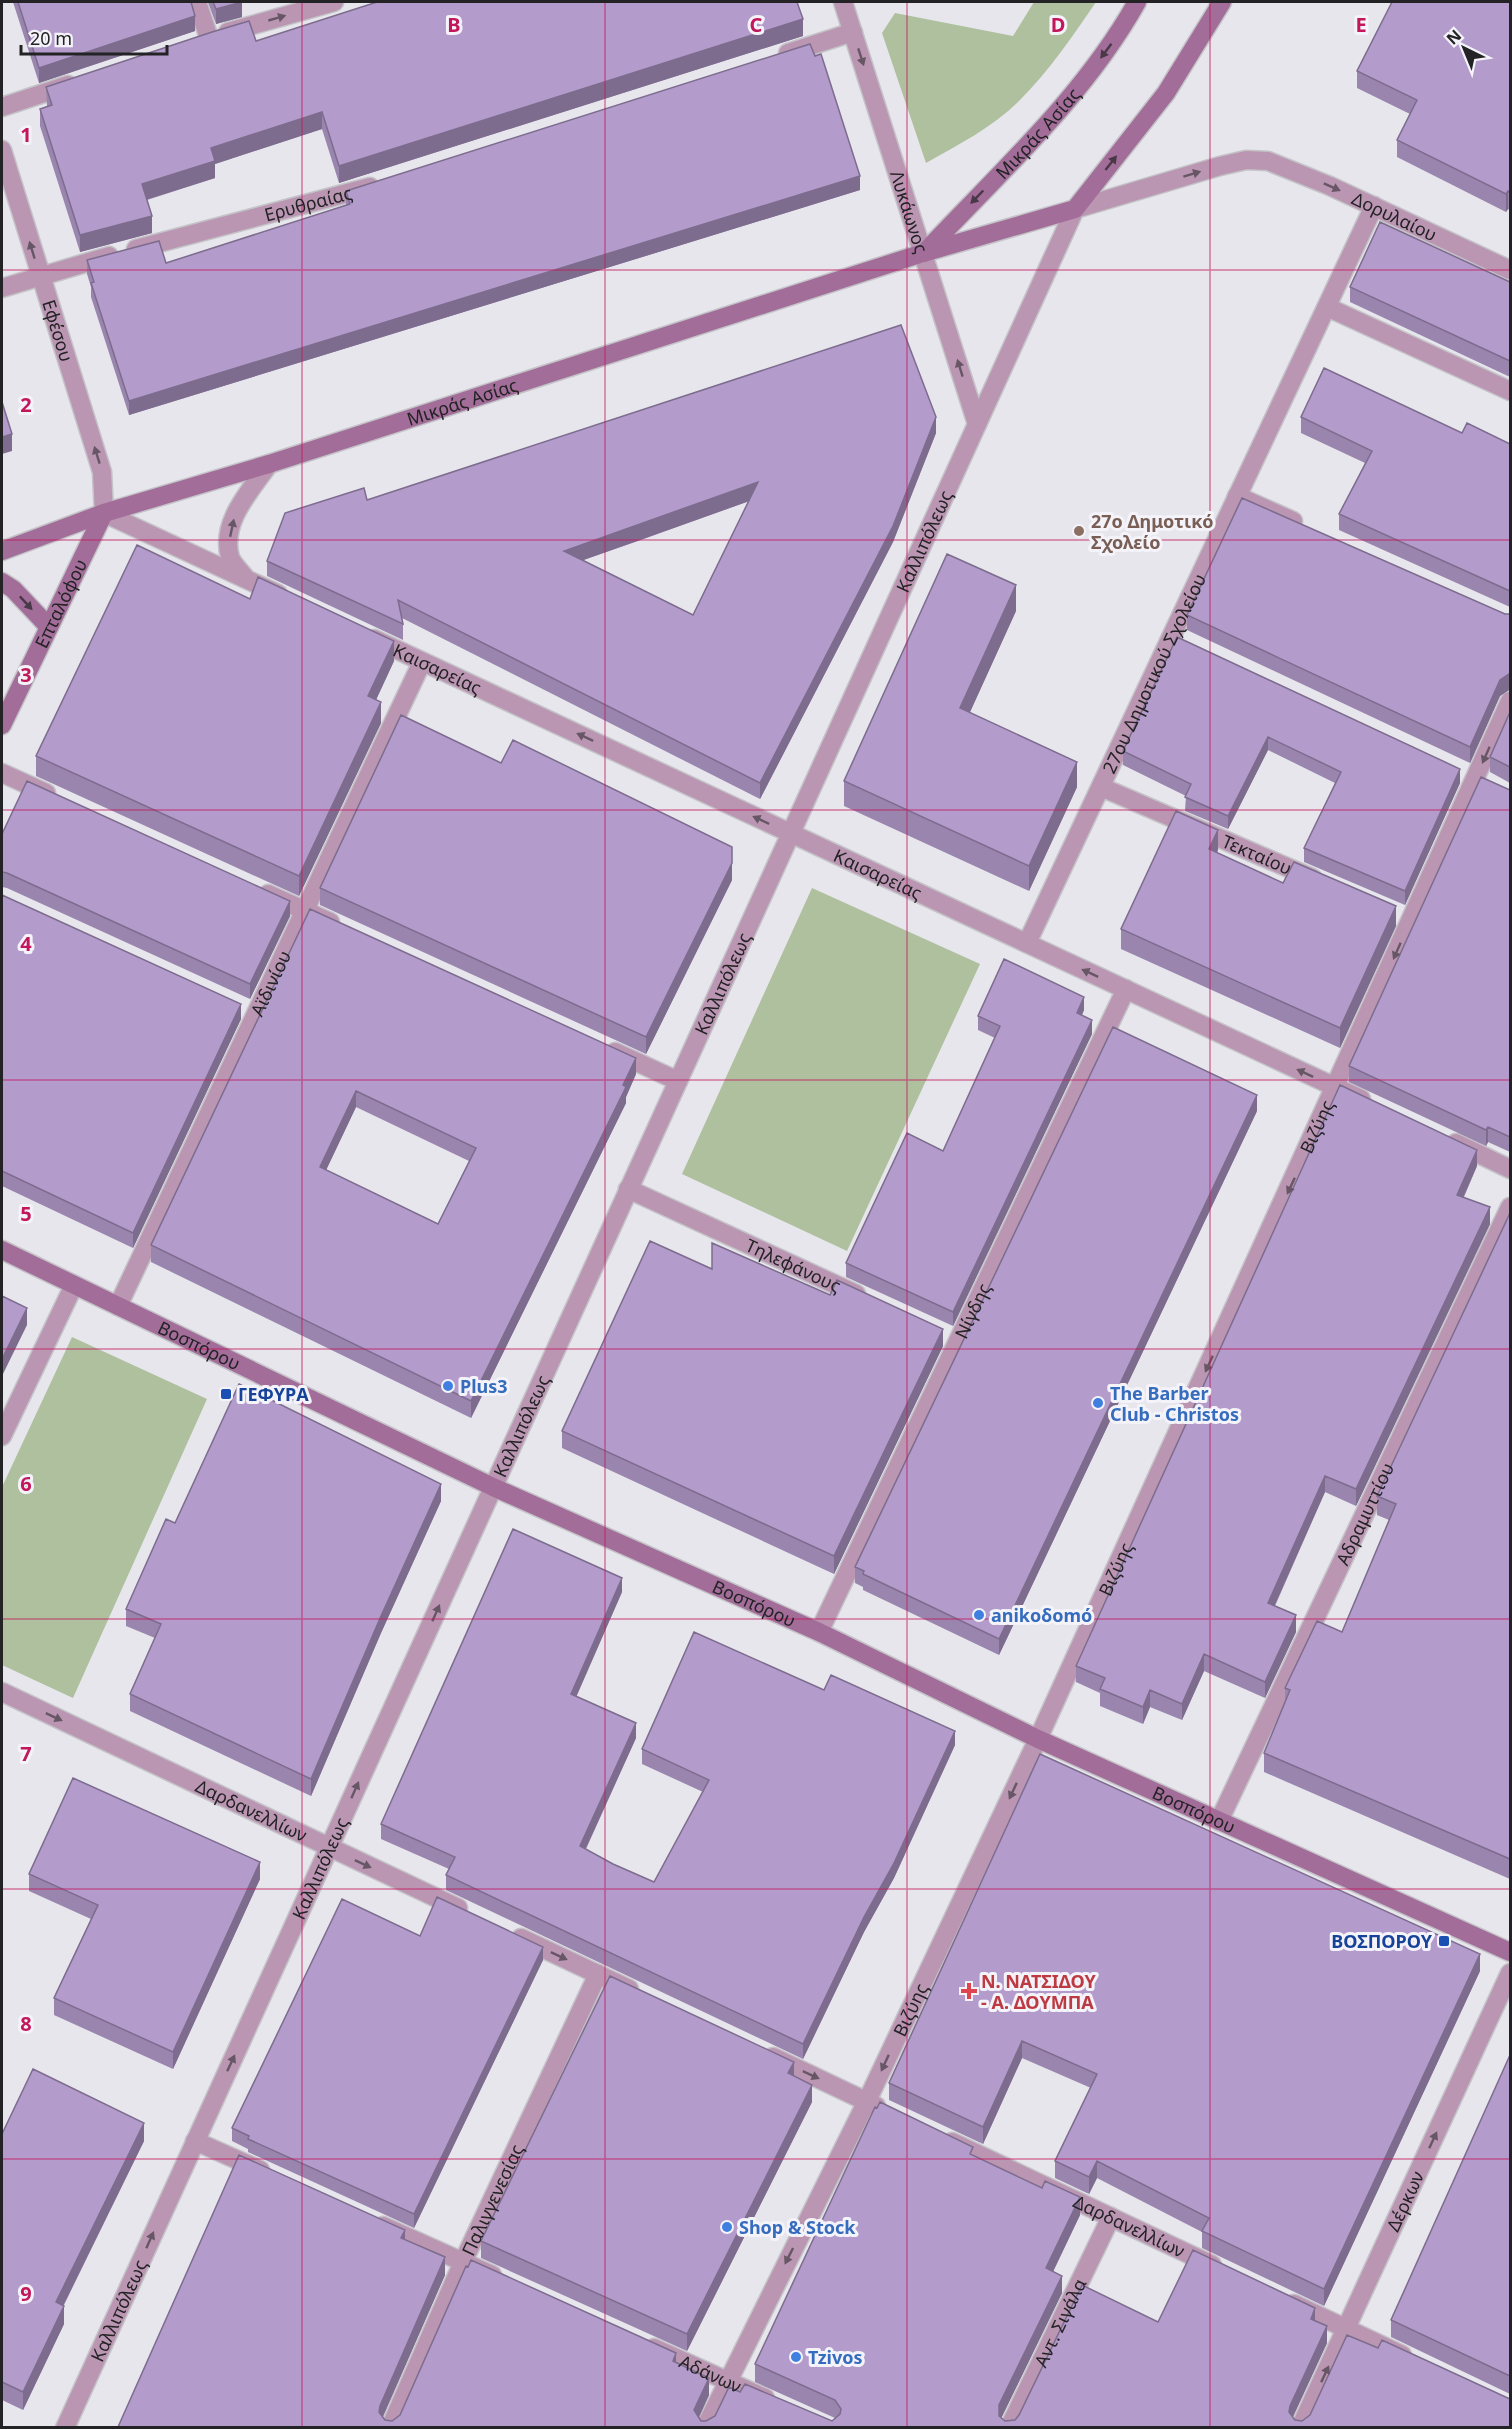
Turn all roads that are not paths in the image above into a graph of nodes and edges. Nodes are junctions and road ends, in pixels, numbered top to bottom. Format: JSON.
{"nodes":[{"id":1,"x":197,"y":2,"type":"edge"},
{"id":2,"x":334,"y":2,"type":"edge"},
{"id":3,"x":843,"y":2,"type":"edge"},
{"id":4,"x":1137,"y":2,"type":"edge"},
{"id":5,"x":1222,"y":2,"type":"edge"},
{"id":6,"x":853,"y":32,"type":"junction"},
{"id":7,"x":209,"y":38,"type":"junction"},
{"id":8,"x":187,"y":45,"type":"edge"},
{"id":9,"x":774,"y":57,"type":"edge"},
{"id":10,"x":89,"y":78,"type":"edge"},
{"id":11,"x":2,"y":107,"type":"edge"},
{"id":12,"x":2,"y":150,"type":"edge"},
{"id":13,"x":1278,"y":164,"type":"joint"},
{"id":14,"x":392,"y":180,"type":"edge"},
{"id":15,"x":1374,"y":206,"type":"junction"},
{"id":16,"x":1075,"y":209,"type":"junction"},
{"id":17,"x":923,"y":254,"type":"junction"},
{"id":18,"x":1510,"y":270,"type":"edge"},
{"id":19,"x":39,"y":275,"type":"junction"},
{"id":20,"x":2,"y":288,"type":"edge"},
{"id":21,"x":1327,"y":308,"type":"junction"},
{"id":22,"x":1510,"y":391,"type":"edge"},
{"id":23,"x":977,"y":424,"type":"junction"},
{"id":24,"x":269,"y":464,"type":"junction"},
{"id":25,"x":1237,"y":495,"type":"junction"},
{"id":26,"x":104,"y":513,"type":"junction"},
{"id":27,"x":1310,"y":529,"type":"edge"},
{"id":28,"x":2,"y":551,"type":"edge"},
{"id":29,"x":247,"y":580,"type":"junction"},
{"id":30,"x":2,"y":582,"type":"edge"},
{"id":31,"x":299,"y":604,"type":"edge"},
{"id":32,"x":49,"y":627,"type":"junction"},
{"id":33,"x":361,"y":633,"type":"edge"},
{"id":34,"x":423,"y":662,"type":"junction"},
{"id":35,"x":1510,"y":701,"type":"edge"},
{"id":36,"x":2,"y":724,"type":"edge"},
{"id":37,"x":1454,"y":768,"type":"edge"},
{"id":38,"x":2,"y":773,"type":"edge"},
{"id":39,"x":1476,"y":778,"type":"junction"},
{"id":40,"x":1493,"y":786,"type":"edge"},
{"id":41,"x":1101,"y":788,"type":"junction"},
{"id":42,"x":67,"y":802,"type":"edge"},
{"id":43,"x":790,"y":833,"type":"junction"},
{"id":44,"x":1326,"y":884,"type":"edge"},
{"id":45,"x":251,"y":886,"type":"edge"},
{"id":46,"x":306,"y":910,"type":"junction"},
{"id":47,"x":1390,"y":911,"type":"edge"},
{"id":48,"x":1412,"y":920,"type":"junction"},
{"id":49,"x":348,"y":930,"type":"edge"},
{"id":50,"x":1028,"y":944,"type":"junction"},
{"id":51,"x":1126,"y":989,"type":"junction"},
{"id":52,"x":235,"y":1005,"type":"edge"},
{"id":53,"x":256,"y":1014,"type":"junction"},
{"id":54,"x":603,"y":1047,"type":"edge"},
{"id":55,"x":678,"y":1081,"type":"junction"},
{"id":56,"x":1336,"y":1087,"type":"junction"},
{"id":57,"x":1377,"y":1106,"type":"edge"},
{"id":58,"x":1438,"y":1135,"type":"edge"},
{"id":59,"x":1510,"y":1169,"type":"edge"},
{"id":60,"x":628,"y":1189,"type":"junction"},
{"id":61,"x":1510,"y":1207,"type":"edge"},
{"id":62,"x":2,"y":1250,"type":"edge"},
{"id":63,"x":74,"y":1285,"type":"junction"},
{"id":64,"x":873,"y":1302,"type":"edge"},
{"id":65,"x":118,"y":1306,"type":"junction"},
{"id":66,"x":937,"y":1331,"type":"edge"},
{"id":67,"x":958,"y":1341,"type":"junction"},
{"id":68,"x":2,"y":1436,"type":"edge"},
{"id":69,"x":493,"y":1487,"type":"junction"},
{"id":70,"x":819,"y":1632,"type":"junction"},
{"id":71,"x":2,"y":1692,"type":"edge"},
{"id":72,"x":1038,"y":1738,"type":"junction"},
{"id":73,"x":1219,"y":1821,"type":"junction"},
{"id":74,"x":329,"y":1847,"type":"junction"},
{"id":75,"x":480,"y":1918,"type":"edge"},
{"id":76,"x":501,"y":1928,"type":"edge"},
{"id":77,"x":1510,"y":1952,"type":"edge"},
{"id":78,"x":1510,"y":1973,"type":"edge"},
{"id":79,"x":598,"y":1974,"type":"junction"},
{"id":80,"x":641,"y":1994,"type":"edge"},
{"id":81,"x":759,"y":2050,"type":"edge"},
{"id":82,"x":867,"y":2101,"type":"junction"},
{"id":83,"x":888,"y":2111,"type":"edge"},
{"id":84,"x":941,"y":2136,"type":"edge"},
{"id":85,"x":195,"y":2141,"type":"junction"},
{"id":86,"x":281,"y":2179,"type":"edge"},
{"id":87,"x":1111,"y":2217,"type":"junction"},
{"id":88,"x":367,"y":2218,"type":"edge"},
{"id":89,"x":463,"y":2262,"type":"junction"},
{"id":90,"x":1228,"y":2273,"type":"edge"},
{"id":91,"x":505,"y":2281,"type":"edge"},
{"id":92,"x":1282,"y":2298,"type":"edge"},
{"id":93,"x":1346,"y":2328,"type":"junction"},
{"id":94,"x":642,"y":2343,"type":"edge"},
{"id":95,"x":1418,"y":2362,"type":"edge"},
{"id":96,"x":726,"y":2381,"type":"junction"},
{"id":97,"x":778,"y":2404,"type":"edge"},
{"id":98,"x":65,"y":2427,"type":"edge"},
{"id":99,"x":390,"y":2427,"type":"edge"},
{"id":100,"x":705,"y":2427,"type":"edge"},
{"id":101,"x":1008,"y":2427,"type":"edge"},
{"id":102,"x":1300,"y":2427,"type":"edge"}],
"edges":[{"from":1,"to":7,"type":"street"},
{"from":7,"to":2,"type":"street","one_way":true},
{"from":3,"to":6,"type":"street","name":"Λυκάωνος"},
{"from":4,"to":17,"type":"street","name":"Μικράς Ασίας","one_way":true},
{"from":16,"to":5,"type":"street","one_way":true},
{"from":6,"to":9,"type":"street"},
{"from":6,"to":17,"type":"street","name":"Λυκάωνος","one_way":true},
{"from":7,"to":8,"type":"street"},
{"from":10,"to":11,"type":"street"},
{"from":19,"to":12,"type":"street","name":"Εφέσου","one_way":true},
{"from":13,"to":15,"type":"street","name":"Δορυλαίου","one_way":true},
{"from":16,"to":13,"type":"street","name":"Μικράς Ασίας","one_way":true},
{"from":14,"to":19,"type":"street","name":"Ερυθραίας"},
{"from":15,"to":18,"type":"street","name":"Δορυλαίου"},
{"from":15,"to":21,"type":"street","name":"27ου Δημοτικού Σχολείου"},
{"from":16,"to":17,"type":"street","name":"Μικράς Ασίας"},
{"from":16,"to":23,"type":"street","name":"Καλλιπόλεως"},
{"from":23,"to":17,"type":"street","name":"Λυκάωνος","one_way":true},
{"from":17,"to":24,"type":"street","name":"Μικράς Ασίας"},
{"from":19,"to":20,"type":"street","name":"Ερυθραίας"},
{"from":26,"to":19,"type":"street","name":"Εφέσου","one_way":true},
{"from":21,"to":22,"type":"street"},
{"from":21,"to":25,"type":"street","name":"27ου Δημοτικού Σχολείου"},
{"from":23,"to":43,"type":"street","name":"Καλλιπόλεως"},
{"from":24,"to":26,"type":"street","name":"Μικράς Ασίας"},
{"from":29,"to":24,"type":"street","one_way":true},
{"from":25,"to":27,"type":"street"},
{"from":25,"to":41,"type":"street","name":"27ου Δημοτικού Σχολείου"},
{"from":26,"to":28,"type":"street","name":"Μικράς Ασίας"},
{"from":26,"to":29,"type":"street"},
{"from":26,"to":32,"type":"street","name":"Επταλόφου"},
{"from":29,"to":31,"type":"street"},
{"from":30,"to":32,"type":"street","one_way":true},
{"from":32,"to":36,"type":"street","name":"Επταλόφου"},
{"from":33,"to":34,"type":"street","name":"Καισαρείας"},
{"from":43,"to":34,"type":"street","name":"Καισαρείας","one_way":true},
{"from":34,"to":46,"type":"street","name":"Αϊδινίου"},
{"from":35,"to":39,"type":"street","name":"Βιζύης","one_way":true},
{"from":37,"to":39,"type":"street"},
{"from":38,"to":42,"type":"street"},
{"from":39,"to":40,"type":"street"},
{"from":39,"to":48,"type":"street","name":"Βιζύης"},
{"from":41,"to":44,"type":"street","name":"Τεκταίου"},
{"from":41,"to":50,"type":"street","name":"27ου Δημοτικού Σχολείου"},
{"from":43,"to":50,"type":"street","name":"Καισαρείας"},
{"from":43,"to":55,"type":"street","name":"Καλλιπόλεως"},
{"from":45,"to":46,"type":"street"},
{"from":46,"to":49,"type":"street"},
{"from":46,"to":53,"type":"street","name":"Αϊδινίου"},
{"from":47,"to":48,"type":"street"},
{"from":48,"to":56,"type":"street","name":"Βιζύης","one_way":true},
{"from":51,"to":50,"type":"street","name":"Καισαρείας","one_way":true},
{"from":56,"to":51,"type":"street","name":"Καισαρείας","one_way":true},
{"from":51,"to":67,"type":"street","name":"Νίγδης"},
{"from":52,"to":53,"type":"street"},
{"from":53,"to":65,"type":"street","name":"Αϊδινίου"},
{"from":54,"to":55,"type":"street"},
{"from":55,"to":60,"type":"street","name":"Καλλιπόλεως"},
{"from":56,"to":57,"type":"street","name":"Καισαρείας"},
{"from":56,"to":72,"type":"street","name":"Βιζύης","one_way":true},
{"from":58,"to":59,"type":"street"},
{"from":60,"to":64,"type":"street","name":"Τηλεφάνους"},
{"from":60,"to":69,"type":"street","name":"Καλλιπόλεως"},
{"from":61,"to":73,"type":"street","name":"Αδραμυττίου"},
{"from":62,"to":63,"type":"street","name":"Βοσπόρου"},
{"from":63,"to":65,"type":"street","name":"Βοσπόρου"},
{"from":63,"to":68,"type":"street"},
{"from":65,"to":69,"type":"street","name":"Βοσπόρου"},
{"from":66,"to":67,"type":"street"},
{"from":67,"to":70,"type":"street","name":"Νίγδης"},
{"from":69,"to":70,"type":"street","name":"Βοσπόρου"},
{"from":74,"to":69,"type":"street","name":"Καλλιπόλεως","one_way":true},
{"from":70,"to":72,"type":"street","name":"Βοσπόρου"},
{"from":71,"to":74,"type":"street","name":"Δαρδανελλίων","one_way":true},
{"from":72,"to":73,"type":"street","name":"Βοσπόρου"},
{"from":72,"to":82,"type":"street","name":"Βιζύης","one_way":true},
{"from":73,"to":77,"type":"street","name":"Βοσπόρου"},
{"from":74,"to":75,"type":"street","name":"Δαρδανελλίων","one_way":true},
{"from":85,"to":74,"type":"street","name":"Καλλιπόλεως","one_way":true},
{"from":76,"to":79,"type":"street","one_way":true},
{"from":93,"to":78,"type":"street","name":"Δέρκων","one_way":true},
{"from":79,"to":80,"type":"street"},
{"from":79,"to":89,"type":"street","name":"Παλιγγενεσίας"},
{"from":81,"to":82,"type":"street","one_way":true},
{"from":82,"to":83,"type":"street"},
{"from":82,"to":96,"type":"street","name":"Βιζύης","one_way":true},
{"from":84,"to":87,"type":"street","name":"Δαρδανελλίων"},
{"from":85,"to":86,"type":"street"},
{"from":98,"to":85,"type":"street","name":"Καλλιπόλεως","one_way":true},
{"from":87,"to":90,"type":"street","name":"Δαρδανελλίων"},
{"from":87,"to":101,"type":"street","name":"Αντ. Σιγάλα"},
{"from":88,"to":89,"type":"street"},
{"from":89,"to":91,"type":"street"},
{"from":89,"to":99,"type":"street","name":"Παλιγγενεσίας"},
{"from":92,"to":93,"type":"street"},
{"from":93,"to":95,"type":"street"},
{"from":102,"to":93,"type":"street","name":"Δέρκων","one_way":true},
{"from":94,"to":96,"type":"street","name":"Αδάνων"},
{"from":96,"to":97,"type":"street","name":"Αδάνων"},
{"from":96,"to":100,"type":"street","name":"Βιζύης"}]}
